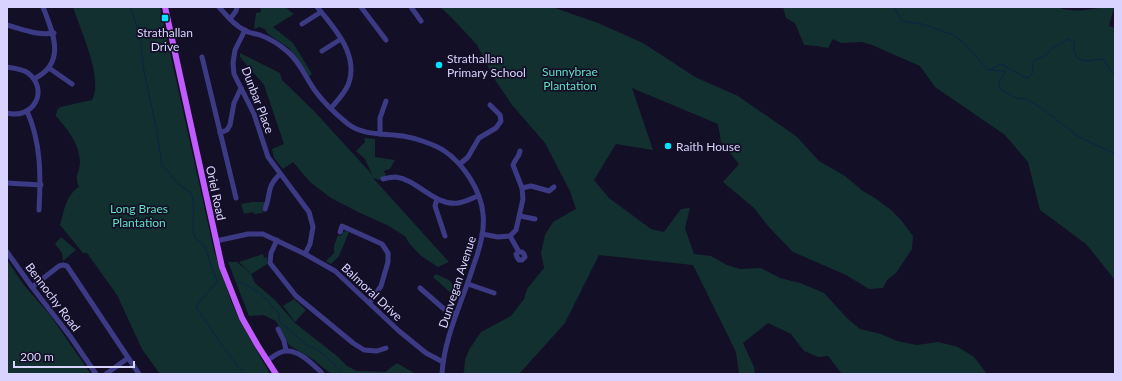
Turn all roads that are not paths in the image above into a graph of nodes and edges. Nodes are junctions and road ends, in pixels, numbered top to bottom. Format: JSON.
{"nodes":[{"id":1,"x":43,"y":7,"type":"edge"},
{"id":2,"x":165,"y":7,"type":"edge"},
{"id":3,"x":219,"y":7,"type":"edge"},
{"id":4,"x":237,"y":7,"type":"edge"},
{"id":5,"x":317,"y":7,"type":"edge"},
{"id":6,"x":361,"y":7,"type":"edge"},
{"id":7,"x":411,"y":7,"type":"edge"},
{"id":8,"x":321,"y":12,"type":"junction"},
{"id":9,"x":230,"y":19,"type":"junction"},
{"id":10,"x":421,"y":21,"type":"dead end"},
{"id":11,"x":302,"y":24,"type":"dead end"},
{"id":12,"x":7,"y":25,"type":"edge"},
{"id":13,"x":245,"y":30,"type":"junction"},
{"id":14,"x":54,"y":33,"type":"junction"},
{"id":15,"x":341,"y":39,"type":"junction"},
{"id":16,"x":386,"y":40,"type":"dead end"},
{"id":17,"x":322,"y":51,"type":"dead end"},
{"id":18,"x":202,"y":57,"type":"dead end"},
{"id":19,"x":7,"y":67,"type":"edge"},
{"id":20,"x":49,"y":68,"type":"junction"},
{"id":21,"x":34,"y":79,"type":"junction"},
{"id":22,"x":72,"y":84,"type":"dead end"},
{"id":23,"x":241,"y":88,"type":"junction"},
{"id":24,"x":386,"y":101,"type":"dead end"},
{"id":25,"x":490,"y":105,"type":"dead end"},
{"id":26,"x":331,"y":108,"type":"junction"},
{"id":27,"x":27,"y":111,"type":"junction"},
{"id":28,"x":7,"y":113,"type":"edge"},
{"id":29,"x":220,"y":133,"type":"junction"},
{"id":30,"x":380,"y":134,"type":"junction"},
{"id":31,"x":521,"y":155,"type":"dead end"},
{"id":32,"x":460,"y":164,"type":"junction"},
{"id":33,"x":280,"y":174,"type":"junction"},
{"id":34,"x":383,"y":179,"type":"dead end"},
{"id":35,"x":7,"y":183,"type":"edge"},
{"id":36,"x":41,"y":185,"type":"junction"},
{"id":37,"x":554,"y":187,"type":"dead end"},
{"id":38,"x":522,"y":188,"type":"junction"},
{"id":39,"x":478,"y":196,"type":"junction"},
{"id":40,"x":236,"y":198,"type":"dead end"},
{"id":41,"x":437,"y":199,"type":"junction"},
{"id":42,"x":265,"y":209,"type":"dead end"},
{"id":43,"x":39,"y":210,"type":"dead end"},
{"id":44,"x":520,"y":216,"type":"junction"},
{"id":45,"x":535,"y":219,"type":"dead end"},
{"id":46,"x":340,"y":232,"type":"dead end"},
{"id":47,"x":482,"y":234,"type":"junction"},
{"id":48,"x":445,"y":236,"type":"dead end"},
{"id":49,"x":510,"y":236,"type":"junction"},
{"id":50,"x":277,"y":240,"type":"junction"},
{"id":51,"x":216,"y":241,"type":"junction"},
{"id":52,"x":7,"y":252,"type":"edge"},
{"id":53,"x":519,"y":252,"type":"dead end"},
{"id":54,"x":306,"y":254,"type":"junction"},
{"id":55,"x":468,"y":284,"type":"junction"},
{"id":56,"x":32,"y":287,"type":"junction"},
{"id":57,"x":420,"y":288,"type":"dead end"},
{"id":58,"x":494,"y":293,"type":"dead end"},
{"id":59,"x":370,"y":302,"type":"junction"},
{"id":60,"x":456,"y":314,"type":"junction"},
{"id":61,"x":278,"y":329,"type":"dead end"},
{"id":62,"x":386,"y":348,"type":"dead end"},
{"id":63,"x":286,"y":350,"type":"junction"},
{"id":64,"x":128,"y":358,"type":"junction"},
{"id":65,"x":267,"y":361,"type":"junction"},
{"id":66,"x":443,"y":362,"type":"junction"},
{"id":67,"x":96,"y":374,"type":"edge"},
{"id":68,"x":106,"y":374,"type":"edge"},
{"id":69,"x":139,"y":374,"type":"edge"},
{"id":70,"x":276,"y":374,"type":"edge"},
{"id":71,"x":322,"y":374,"type":"edge"},
{"id":72,"x":442,"y":374,"type":"edge"}],
"edges":[{"from":1,"to":14,"type":"street"},
{"from":2,"to":51,"type":"main road","name":"Oriel Road"},
{"from":3,"to":9,"type":"street"},
{"from":4,"to":9,"type":"street"},
{"from":5,"to":8,"type":"street"},
{"from":6,"to":16,"type":"street"},
{"from":7,"to":10,"type":"street"},
{"from":8,"to":11,"type":"street"},
{"from":8,"to":15,"type":"street"},
{"from":9,"to":13,"type":"street"},
{"from":12,"to":14,"type":"street"},
{"from":13,"to":23,"type":"street","name":"Dunbar Place"},
{"from":13,"to":26,"type":"street"},
{"from":14,"to":20,"type":"street"},
{"from":15,"to":17,"type":"street"},
{"from":15,"to":26,"type":"street"},
{"from":18,"to":29,"type":"street"},
{"from":19,"to":21,"type":"street"},
{"from":20,"to":21,"type":"street"},
{"from":20,"to":22,"type":"street"},
{"from":21,"to":27,"type":"street"},
{"from":23,"to":29,"type":"street"},
{"from":23,"to":33,"type":"street","name":"Dunbar Place"},
{"from":24,"to":30,"type":"street"},
{"from":25,"to":32,"type":"street"},
{"from":26,"to":30,"type":"street"},
{"from":27,"to":28,"type":"street"},
{"from":27,"to":36,"type":"street"},
{"from":29,"to":40,"type":"street"},
{"from":30,"to":32,"type":"street"},
{"from":31,"to":38,"type":"street"},
{"from":32,"to":39,"type":"street"},
{"from":33,"to":42,"type":"street"},
{"from":33,"to":54,"type":"street","name":"Dunbar Place"},
{"from":34,"to":41,"type":"street"},
{"from":35,"to":36,"type":"street"},
{"from":36,"to":43,"type":"street"},
{"from":37,"to":38,"type":"street"},
{"from":38,"to":44,"type":"street"},
{"from":39,"to":41,"type":"street"},
{"from":39,"to":47,"type":"street","name":"Dunvegan Avenue"},
{"from":41,"to":48,"type":"street"},
{"from":44,"to":45,"type":"street"},
{"from":44,"to":49,"type":"street"},
{"from":46,"to":59,"type":"street"},
{"from":47,"to":49,"type":"street"},
{"from":47,"to":55,"type":"street","name":"Dunvegan Avenue"},
{"from":49,"to":53,"type":"street"},
{"from":50,"to":51,"type":"street","name":"Balmoral Drive"},
{"from":50,"to":54,"type":"street","name":"Balmoral Drive"},
{"from":50,"to":62,"type":"street"},
{"from":51,"to":65,"type":"main road","name":"Oriel Road"},
{"from":52,"to":56,"type":"street","name":"Bennochy Road"},
{"from":54,"to":59,"type":"street","name":"Balmoral Drive"},
{"from":55,"to":58,"type":"street"},
{"from":55,"to":60,"type":"street","name":"Dunvegan Avenue"},
{"from":56,"to":64,"type":"street"},
{"from":56,"to":67,"type":"street","name":"Bennochy Road"},
{"from":57,"to":60,"type":"street"},
{"from":59,"to":66,"type":"street","name":"Balmoral Drive"},
{"from":60,"to":66,"type":"street","name":"Dunvegan Avenue"},
{"from":61,"to":63,"type":"street"},
{"from":63,"to":65,"type":"street"},
{"from":63,"to":71,"type":"street"},
{"from":64,"to":68,"type":"street"},
{"from":64,"to":69,"type":"street"},
{"from":65,"to":70,"type":"main road","name":"Oriel Road"},
{"from":66,"to":72,"type":"street","name":"Dunvegan Avenue"}]}
